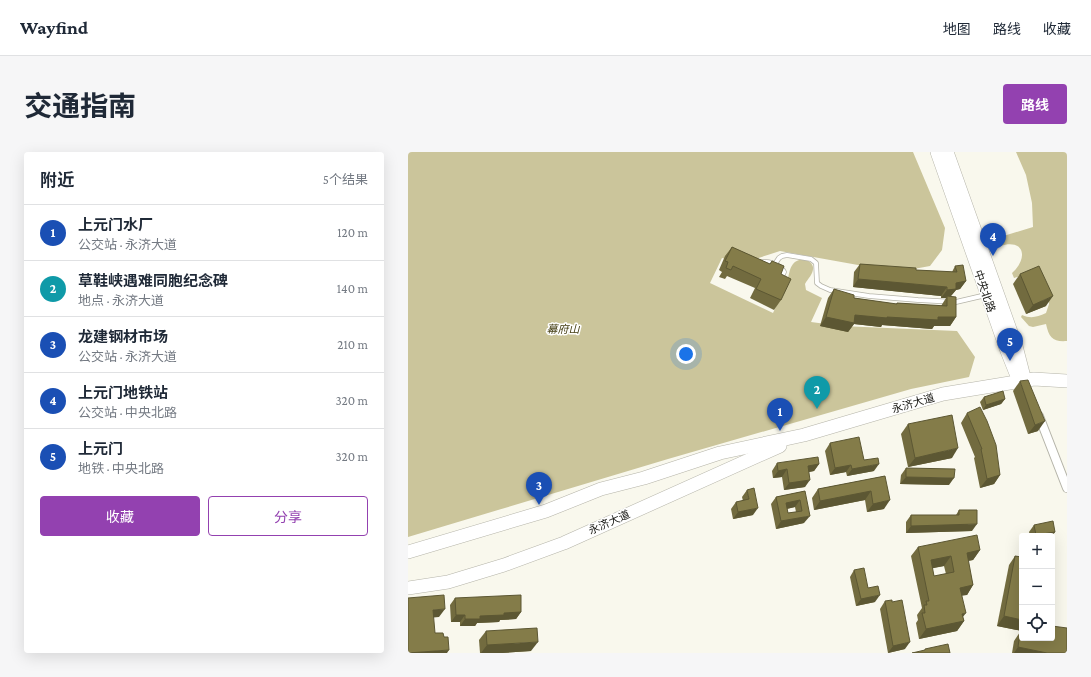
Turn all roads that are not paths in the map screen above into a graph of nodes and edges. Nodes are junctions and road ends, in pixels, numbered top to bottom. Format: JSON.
{"nodes":[{"id":1,"x":937,"y":152,"type":"edge"},
{"id":2,"x":947,"y":152,"type":"edge"},
{"id":3,"x":754,"y":263,"type":"edge"},
{"id":4,"x":775,"y":264,"type":"junction"},
{"id":5,"x":781,"y":279,"type":"edge"},
{"id":6,"x":986,"y":295,"type":"junction"},
{"id":7,"x":1067,"y":375,"type":"edge"},
{"id":8,"x":1023,"y":379,"type":"junction"},
{"id":9,"x":1067,"y":381,"type":"edge"},
{"id":10,"x":1035,"y":407,"type":"edge"},
{"id":11,"x":804,"y":435,"type":"junction"},
{"id":12,"x":1067,"y":488,"type":"edge"},
{"id":13,"x":408,"y":552,"type":"edge"},
{"id":14,"x":408,"y":588,"type":"edge"}],
"edges":[{"from":1,"to":6,"type":"main road","name":"中央北路"},
{"from":2,"to":8,"type":"main road","name":"中央北路"},
{"from":3,"to":4,"type":"lane"},
{"from":4,"to":5,"type":"lane"},
{"from":4,"to":6,"type":"lane"},
{"from":6,"to":8,"type":"main road","name":"中央北路"},
{"from":7,"to":8,"type":"main road"},
{"from":8,"to":9,"type":"main road"},
{"from":8,"to":11,"type":"main road","name":"永济大道"},
{"from":10,"to":12,"type":"street"},
{"from":11,"to":13,"type":"main road","name":"永济大道"},
{"from":11,"to":14,"type":"main road","name":"永济大道"}]}
